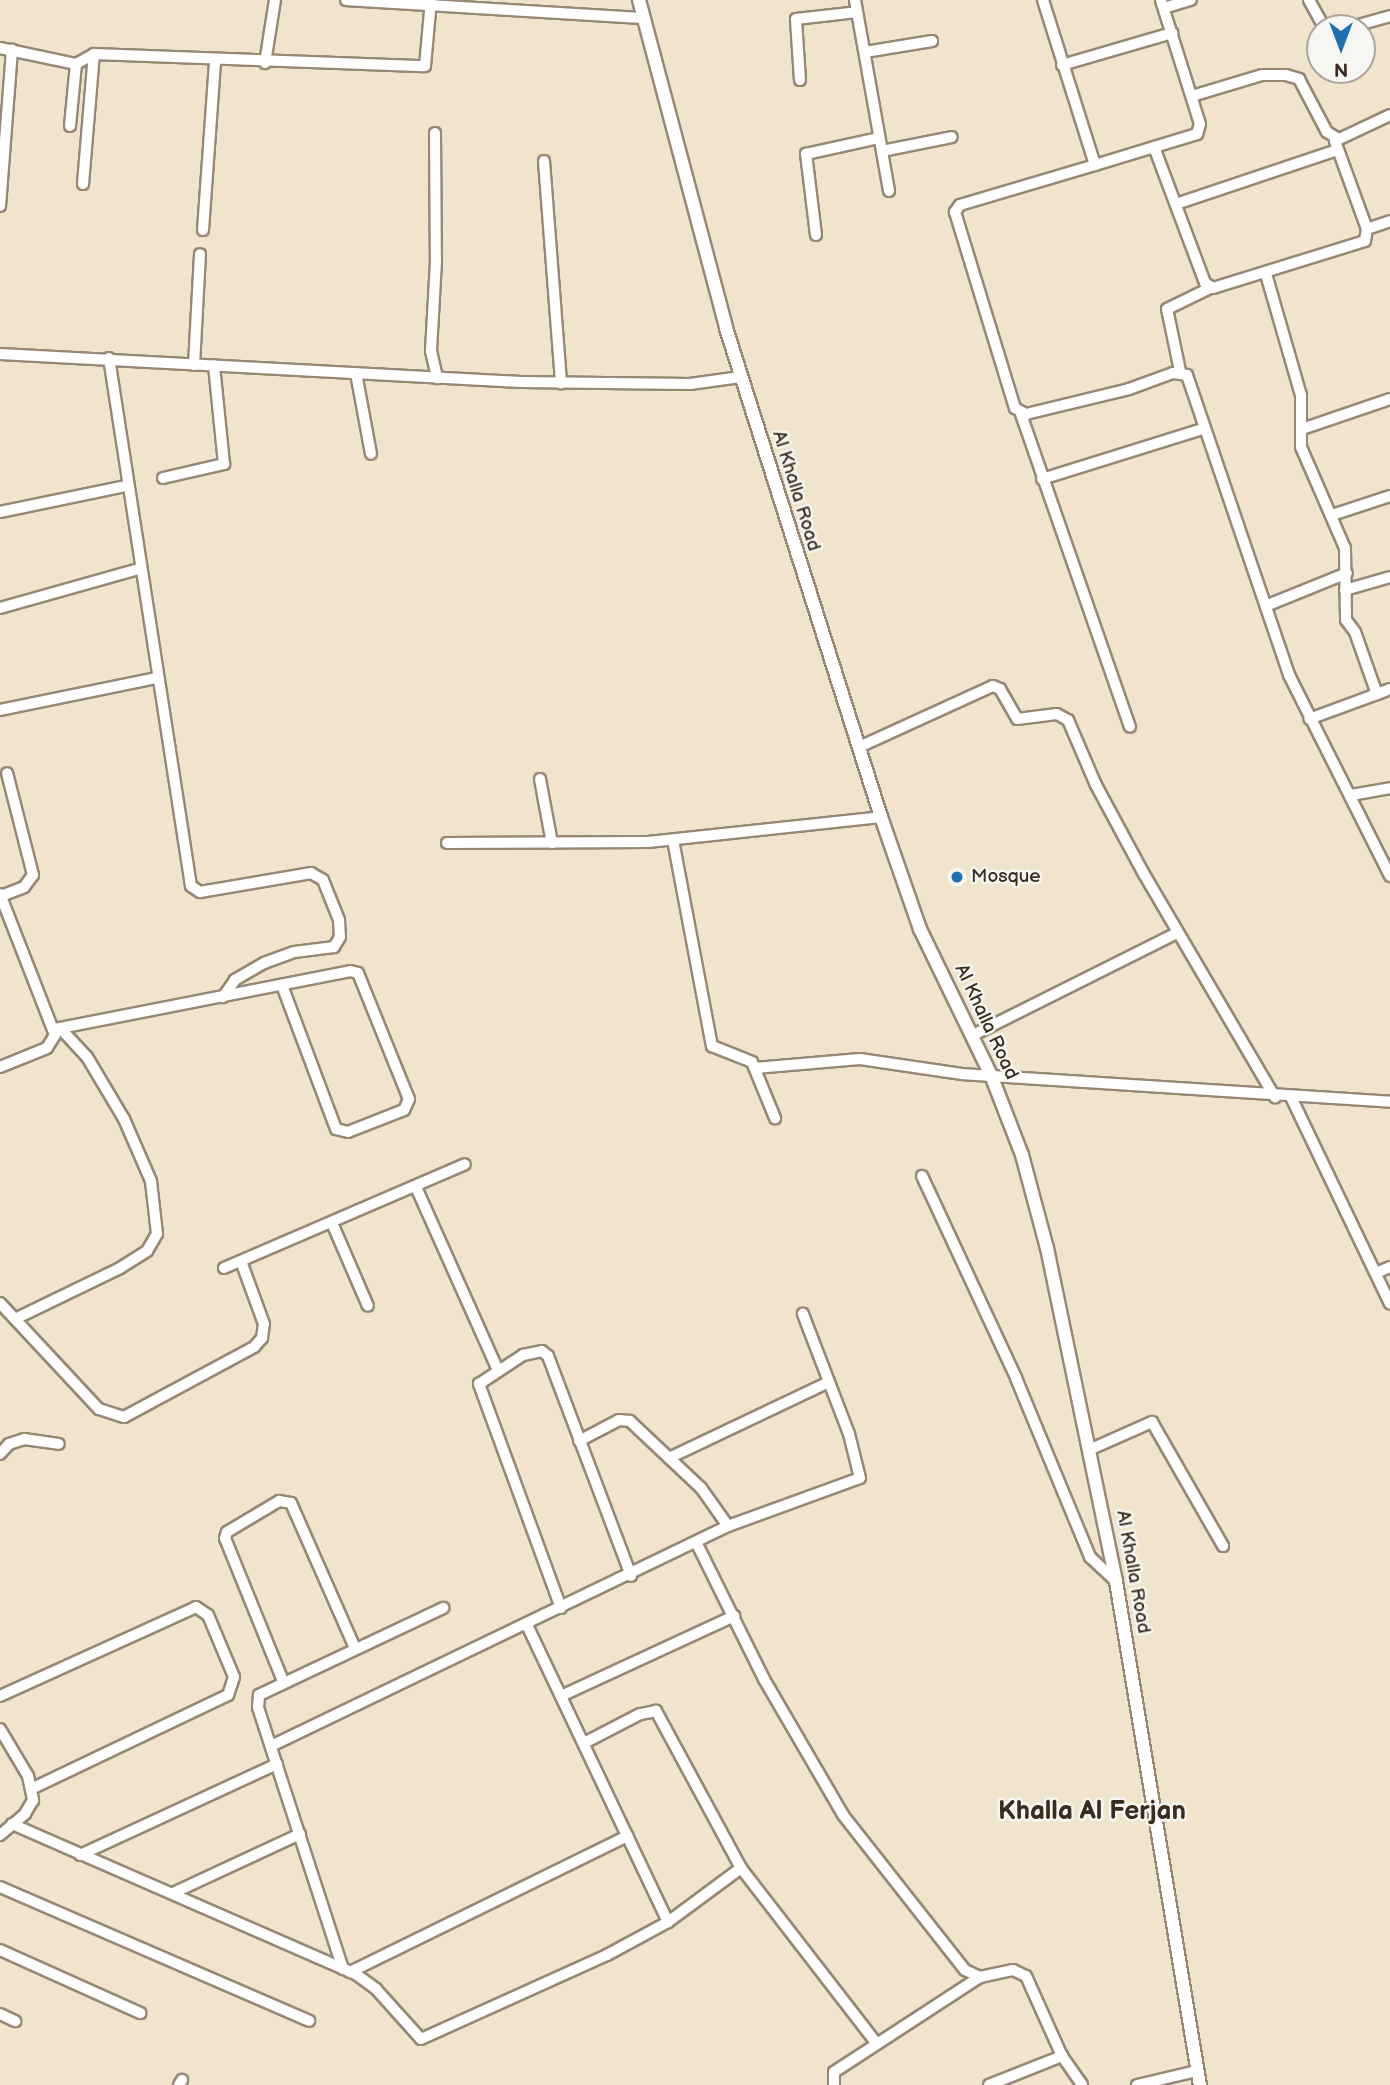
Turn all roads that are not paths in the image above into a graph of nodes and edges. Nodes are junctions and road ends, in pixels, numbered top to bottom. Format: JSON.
{"nodes":[{"id":1,"x":275,"y":0,"type":"edge"},
{"id":2,"x":346,"y":0,"type":"edge"},
{"id":3,"x":639,"y":0,"type":"edge"},
{"id":4,"x":855,"y":0,"type":"edge"},
{"id":5,"x":1043,"y":0,"type":"edge"},
{"id":6,"x":1191,"y":0,"type":"edge"},
{"id":7,"x":431,"y":3,"type":"edge"},
{"id":8,"x":1163,"y":4,"type":"edge"},
{"id":9,"x":857,"y":12,"type":"junction"},
{"id":10,"x":644,"y":18,"type":"junction"},
{"id":11,"x":1172,"y":33,"type":"junction"},
{"id":12,"x":932,"y":41,"type":"dead end"},
{"id":13,"x":0,"y":48,"type":"edge"},
{"id":14,"x":12,"y":49,"type":"junction"},
{"id":15,"x":865,"y":52,"type":"junction"},
{"id":16,"x":94,"y":54,"type":"junction"},
{"id":17,"x":215,"y":61,"type":"junction"},
{"id":18,"x":265,"y":63,"type":"junction"},
{"id":19,"x":76,"y":64,"type":"junction"},
{"id":20,"x":1062,"y":65,"type":"junction"},
{"id":21,"x":800,"y":80,"type":"dead end"},
{"id":22,"x":1192,"y":96,"type":"junction"},
{"id":23,"x":1390,"y":115,"type":"edge"},
{"id":24,"x":70,"y":126,"type":"dead end"},
{"id":25,"x":435,"y":133,"type":"dead end"},
{"id":26,"x":952,"y":137,"type":"dead end"},
{"id":27,"x":879,"y":138,"type":"junction"},
{"id":28,"x":1337,"y":144,"type":"junction"},
{"id":29,"x":1154,"y":148,"type":"junction"},
{"id":30,"x":882,"y":151,"type":"junction"},
{"id":31,"x":544,"y":162,"type":"dead end"},
{"id":32,"x":1095,"y":166,"type":"junction"},
{"id":33,"x":83,"y":184,"type":"dead end"},
{"id":34,"x":889,"y":191,"type":"dead end"},
{"id":35,"x":1176,"y":204,"type":"junction"},
{"id":36,"x":0,"y":206,"type":"edge"},
{"id":37,"x":1390,"y":221,"type":"edge"},
{"id":38,"x":1367,"y":229,"type":"junction"},
{"id":39,"x":203,"y":230,"type":"dead end"},
{"id":40,"x":816,"y":235,"type":"dead end"},
{"id":41,"x":200,"y":254,"type":"dead end"},
{"id":42,"x":1266,"y":274,"type":"junction"},
{"id":43,"x":1210,"y":288,"type":"junction"},
{"id":44,"x":0,"y":354,"type":"edge"},
{"id":45,"x":109,"y":358,"type":"junction"},
{"id":46,"x":194,"y":365,"type":"junction"},
{"id":47,"x":214,"y":366,"type":"junction"},
{"id":48,"x":1180,"y":371,"type":"junction"},
{"id":49,"x":356,"y":373,"type":"junction"},
{"id":50,"x":741,"y":377,"type":"junction"},
{"id":51,"x":437,"y":378,"type":"junction"},
{"id":52,"x":561,"y":383,"type":"junction"},
{"id":53,"x":1390,"y":399,"type":"edge"},
{"id":54,"x":1021,"y":414,"type":"junction"},
{"id":55,"x":1203,"y":429,"type":"junction"},
{"id":56,"x":1301,"y":429,"type":"junction"},
{"id":57,"x":371,"y":454,"type":"dead end"},
{"id":58,"x":163,"y":478,"type":"dead end"},
{"id":59,"x":1042,"y":479,"type":"junction"},
{"id":60,"x":126,"y":485,"type":"junction"},
{"id":61,"x":1390,"y":496,"type":"edge"},
{"id":62,"x":0,"y":512,"type":"edge"},
{"id":63,"x":1332,"y":515,"type":"junction"},
{"id":64,"x":139,"y":569,"type":"junction"},
{"id":65,"x":1347,"y":573,"type":"junction"},
{"id":66,"x":1390,"y":577,"type":"edge"},
{"id":67,"x":1346,"y":590,"type":"junction"},
{"id":68,"x":1268,"y":605,"type":"junction"},
{"id":69,"x":0,"y":608,"type":"edge"},
{"id":70,"x":156,"y":678,"type":"junction"},
{"id":71,"x":1390,"y":689,"type":"edge"},
{"id":72,"x":1377,"y":694,"type":"junction"},
{"id":73,"x":0,"y":710,"type":"edge"},
{"id":74,"x":1310,"y":719,"type":"junction"},
{"id":75,"x":1130,"y":727,"type":"dead end"},
{"id":76,"x":859,"y":747,"type":"junction"},
{"id":77,"x":7,"y":773,"type":"dead end"},
{"id":78,"x":540,"y":779,"type":"dead end"},
{"id":79,"x":1390,"y":788,"type":"edge"},
{"id":80,"x":1351,"y":795,"type":"junction"},
{"id":81,"x":881,"y":817,"type":"junction"},
{"id":82,"x":673,"y":840,"type":"junction"},
{"id":83,"x":447,"y":843,"type":"dead end"},
{"id":84,"x":552,"y":843,"type":"junction"},
{"id":85,"x":1390,"y":876,"type":"edge"},
{"id":86,"x":0,"y":895,"type":"edge"},
{"id":87,"x":1177,"y":933,"type":"junction"},
{"id":88,"x":282,"y":985,"type":"junction"},
{"id":89,"x":223,"y":997,"type":"junction"},
{"id":90,"x":58,"y":1029,"type":"junction"},
{"id":91,"x":973,"y":1035,"type":"junction"},
{"id":92,"x":0,"y":1067,"type":"edge"},
{"id":93,"x":755,"y":1068,"type":"junction"},
{"id":94,"x":991,"y":1075,"type":"junction"},
{"id":95,"x":1275,"y":1097,"type":"junction"},
{"id":96,"x":1292,"y":1097,"type":"junction"},
{"id":97,"x":1390,"y":1102,"type":"edge"},
{"id":98,"x":775,"y":1118,"type":"dead end"},
{"id":99,"x":465,"y":1164,"type":"dead end"},
{"id":100,"x":922,"y":1176,"type":"dead end"},
{"id":101,"x":416,"y":1187,"type":"junction"},
{"id":102,"x":332,"y":1223,"type":"junction"},
{"id":103,"x":241,"y":1261,"type":"junction"},
{"id":104,"x":1390,"y":1266,"type":"edge"},
{"id":105,"x":224,"y":1268,"type":"dead end"},
{"id":106,"x":1376,"y":1273,"type":"junction"},
{"id":107,"x":0,"y":1303,"type":"edge"},
{"id":108,"x":1390,"y":1304,"type":"edge"},
{"id":109,"x":368,"y":1306,"type":"dead end"},
{"id":110,"x":803,"y":1314,"type":"dead end"},
{"id":111,"x":15,"y":1319,"type":"junction"},
{"id":112,"x":497,"y":1368,"type":"junction"},
{"id":113,"x":828,"y":1382,"type":"junction"},
{"id":114,"x":579,"y":1441,"type":"junction"},
{"id":115,"x":59,"y":1444,"type":"dead end"},
{"id":116,"x":1091,"y":1449,"type":"junction"},
{"id":117,"x":0,"y":1454,"type":"edge"},
{"id":118,"x":669,"y":1458,"type":"junction"},
{"id":119,"x":728,"y":1526,"type":"junction"},
{"id":120,"x":697,"y":1545,"type":"junction"},
{"id":121,"x":1223,"y":1546,"type":"dead end"},
{"id":122,"x":631,"y":1576,"type":"junction"},
{"id":123,"x":1116,"y":1581,"type":"junction"},
{"id":124,"x":443,"y":1608,"type":"dead end"},
{"id":125,"x":561,"y":1608,"type":"junction"},
{"id":126,"x":734,"y":1616,"type":"junction"},
{"id":127,"x":527,"y":1625,"type":"junction"},
{"id":128,"x":355,"y":1648,"type":"junction"},
{"id":129,"x":283,"y":1681,"type":"junction"},
{"id":130,"x":0,"y":1696,"type":"edge"},
{"id":131,"x":561,"y":1696,"type":"junction"},
{"id":132,"x":0,"y":1729,"type":"edge"},
{"id":133,"x":584,"y":1743,"type":"junction"},
{"id":134,"x":271,"y":1746,"type":"junction"},
{"id":135,"x":277,"y":1764,"type":"junction"},
{"id":136,"x":33,"y":1788,"type":"junction"},
{"id":137,"x":12,"y":1824,"type":"junction"},
{"id":138,"x":300,"y":1834,"type":"junction"},
{"id":139,"x":0,"y":1835,"type":"edge"},
{"id":140,"x":628,"y":1836,"type":"junction"},
{"id":141,"x":80,"y":1855,"type":"junction"},
{"id":142,"x":741,"y":1868,"type":"junction"},
{"id":143,"x":0,"y":1888,"type":"edge"},
{"id":144,"x":173,"y":1893,"type":"junction"},
{"id":145,"x":668,"y":1922,"type":"junction"},
{"id":146,"x":0,"y":1950,"type":"edge"},
{"id":147,"x":346,"y":1971,"type":"junction"},
{"id":148,"x":980,"y":1977,"type":"junction"},
{"id":149,"x":140,"y":2013,"type":"dead end"},
{"id":150,"x":0,"y":2014,"type":"edge"},
{"id":151,"x":15,"y":2021,"type":"dead end"},
{"id":152,"x":309,"y":2021,"type":"dead end"},
{"id":153,"x":877,"y":2044,"type":"junction"},
{"id":154,"x":1062,"y":2056,"type":"junction"},
{"id":155,"x":1198,"y":2071,"type":"junction"},
{"id":156,"x":834,"y":2085,"type":"edge"},
{"id":157,"x":989,"y":2085,"type":"edge"},
{"id":158,"x":1082,"y":2085,"type":"edge"},
{"id":159,"x":1137,"y":2085,"type":"edge"},
{"id":160,"x":1200,"y":2085,"type":"edge"}],
"edges":[{"from":1,"to":18,"type":"street"},
{"from":2,"to":7,"type":"street"},
{"from":3,"to":10,"type":"street","name":"Al Khalla Road"},
{"from":4,"to":9,"type":"street"},
{"from":5,"to":20,"type":"street"},
{"from":6,"to":8,"type":"street"},
{"from":7,"to":10,"type":"street"},
{"from":7,"to":18,"type":"street"},
{"from":8,"to":11,"type":"street"},
{"from":9,"to":15,"type":"street"},
{"from":9,"to":21,"type":"street"},
{"from":10,"to":50,"type":"street","name":"Al Khalla Road"},
{"from":11,"to":20,"type":"street"},
{"from":11,"to":22,"type":"street"},
{"from":12,"to":15,"type":"street"},
{"from":13,"to":14,"type":"street"},
{"from":14,"to":19,"type":"street"},
{"from":14,"to":36,"type":"street"},
{"from":15,"to":27,"type":"street"},
{"from":16,"to":17,"type":"street"},
{"from":16,"to":19,"type":"street"},
{"from":16,"to":33,"type":"street"},
{"from":17,"to":18,"type":"street"},
{"from":17,"to":39,"type":"street"},
{"from":19,"to":24,"type":"street"},
{"from":20,"to":32,"type":"street"},
{"from":22,"to":28,"type":"street"},
{"from":22,"to":29,"type":"street"},
{"from":23,"to":28,"type":"street"},
{"from":25,"to":51,"type":"street"},
{"from":26,"to":30,"type":"street"},
{"from":27,"to":30,"type":"street"},
{"from":27,"to":40,"type":"street"},
{"from":28,"to":35,"type":"street"},
{"from":28,"to":38,"type":"street"},
{"from":29,"to":32,"type":"street"},
{"from":29,"to":35,"type":"street"},
{"from":30,"to":34,"type":"street"},
{"from":31,"to":52,"type":"street"},
{"from":32,"to":54,"type":"street"},
{"from":35,"to":43,"type":"street"},
{"from":37,"to":38,"type":"street"},
{"from":38,"to":42,"type":"street"},
{"from":41,"to":46,"type":"street"},
{"from":42,"to":43,"type":"street"},
{"from":42,"to":56,"type":"street"},
{"from":43,"to":48,"type":"street"},
{"from":44,"to":45,"type":"street"},
{"from":45,"to":46,"type":"street"},
{"from":45,"to":60,"type":"street"},
{"from":46,"to":47,"type":"street"},
{"from":47,"to":49,"type":"street"},
{"from":47,"to":58,"type":"street"},
{"from":48,"to":54,"type":"street"},
{"from":48,"to":55,"type":"street"},
{"from":49,"to":51,"type":"street"},
{"from":49,"to":57,"type":"street"},
{"from":50,"to":52,"type":"street"},
{"from":50,"to":76,"type":"street","name":"Al Khalla Road"},
{"from":51,"to":52,"type":"street"},
{"from":53,"to":56,"type":"street"},
{"from":54,"to":59,"type":"street"},
{"from":55,"to":59,"type":"street"},
{"from":55,"to":68,"type":"street"},
{"from":56,"to":63,"type":"street"},
{"from":59,"to":75,"type":"street"},
{"from":60,"to":62,"type":"street"},
{"from":60,"to":64,"type":"street"},
{"from":61,"to":63,"type":"street"},
{"from":63,"to":65,"type":"street"},
{"from":64,"to":69,"type":"street"},
{"from":64,"to":70,"type":"street"},
{"from":65,"to":67,"type":"street"},
{"from":65,"to":68,"type":"street"},
{"from":66,"to":67,"type":"street"},
{"from":67,"to":72,"type":"street"},
{"from":68,"to":74,"type":"street"},
{"from":70,"to":73,"type":"street"},
{"from":70,"to":89,"type":"street"},
{"from":71,"to":72,"type":"street"},
{"from":72,"to":74,"type":"street"},
{"from":74,"to":80,"type":"street"},
{"from":76,"to":81,"type":"street","name":"Al Khalla Road"},
{"from":76,"to":87,"type":"street"},
{"from":77,"to":86,"type":"street"},
{"from":78,"to":84,"type":"street"},
{"from":79,"to":80,"type":"street"},
{"from":80,"to":85,"type":"street"},
{"from":81,"to":82,"type":"street"},
{"from":81,"to":91,"type":"street","name":"Al Khalla Road"},
{"from":82,"to":84,"type":"street"},
{"from":82,"to":93,"type":"street"},
{"from":83,"to":84,"type":"street"},
{"from":86,"to":90,"type":"street"},
{"from":87,"to":91,"type":"street"},
{"from":87,"to":95,"type":"street"},
{"from":88,"to":88,"type":"street"},
{"from":88,"to":89,"type":"street"},
{"from":89,"to":90,"type":"street"},
{"from":90,"to":92,"type":"street"},
{"from":90,"to":111,"type":"street"},
{"from":91,"to":94,"type":"street","name":"Al Khalla Road"},
{"from":93,"to":94,"type":"street"},
{"from":93,"to":98,"type":"street"},
{"from":94,"to":95,"type":"street"},
{"from":94,"to":116,"type":"street","name":"Al Khalla Road"},
{"from":95,"to":96,"type":"street"},
{"from":96,"to":97,"type":"street"},
{"from":96,"to":106,"type":"street"},
{"from":99,"to":101,"type":"street"},
{"from":100,"to":123,"type":"street"},
{"from":101,"to":102,"type":"street"},
{"from":101,"to":112,"type":"street"},
{"from":102,"to":103,"type":"street"},
{"from":102,"to":109,"type":"street"},
{"from":103,"to":105,"type":"street"},
{"from":103,"to":111,"type":"street"},
{"from":104,"to":106,"type":"street"},
{"from":106,"to":108,"type":"street"},
{"from":107,"to":111,"type":"street"},
{"from":110,"to":113,"type":"street"},
{"from":112,"to":114,"type":"street"},
{"from":112,"to":125,"type":"street"},
{"from":113,"to":118,"type":"street"},
{"from":113,"to":119,"type":"street"},
{"from":114,"to":118,"type":"street"},
{"from":114,"to":122,"type":"street"},
{"from":115,"to":117,"type":"street"},
{"from":116,"to":121,"type":"street"},
{"from":116,"to":123,"type":"street","name":"Al Khalla Road"},
{"from":118,"to":119,"type":"street"},
{"from":119,"to":120,"type":"street"},
{"from":120,"to":122,"type":"street"},
{"from":120,"to":126,"type":"street"},
{"from":122,"to":125,"type":"street"},
{"from":123,"to":155,"type":"street","name":"Al Khalla Road"},
{"from":124,"to":128,"type":"street"},
{"from":125,"to":127,"type":"street"},
{"from":126,"to":131,"type":"street"},
{"from":126,"to":148,"type":"street"},
{"from":127,"to":131,"type":"street"},
{"from":127,"to":134,"type":"street"},
{"from":128,"to":129,"type":"street"},
{"from":128,"to":129,"type":"street"},
{"from":129,"to":134,"type":"street"},
{"from":130,"to":136,"type":"street"},
{"from":131,"to":133,"type":"street"},
{"from":132,"to":136,"type":"street"},
{"from":133,"to":140,"type":"street"},
{"from":133,"to":142,"type":"street"},
{"from":134,"to":135,"type":"street"},
{"from":135,"to":138,"type":"street"},
{"from":135,"to":141,"type":"street"},
{"from":136,"to":137,"type":"street"},
{"from":137,"to":139,"type":"street"},
{"from":137,"to":141,"type":"street"},
{"from":138,"to":144,"type":"street"},
{"from":138,"to":147,"type":"street"},
{"from":140,"to":145,"type":"street"},
{"from":140,"to":147,"type":"street"},
{"from":141,"to":144,"type":"street"},
{"from":142,"to":145,"type":"street"},
{"from":142,"to":153,"type":"street"},
{"from":143,"to":152,"type":"street"},
{"from":144,"to":147,"type":"street"},
{"from":145,"to":147,"type":"street"},
{"from":146,"to":149,"type":"street"},
{"from":148,"to":153,"type":"street"},
{"from":148,"to":154,"type":"street"},
{"from":150,"to":151,"type":"street"},
{"from":153,"to":156,"type":"street"},
{"from":154,"to":157,"type":"street"},
{"from":154,"to":158,"type":"street"},
{"from":155,"to":159,"type":"street"},
{"from":155,"to":160,"type":"street","name":"Al Khalla Road"}]}
